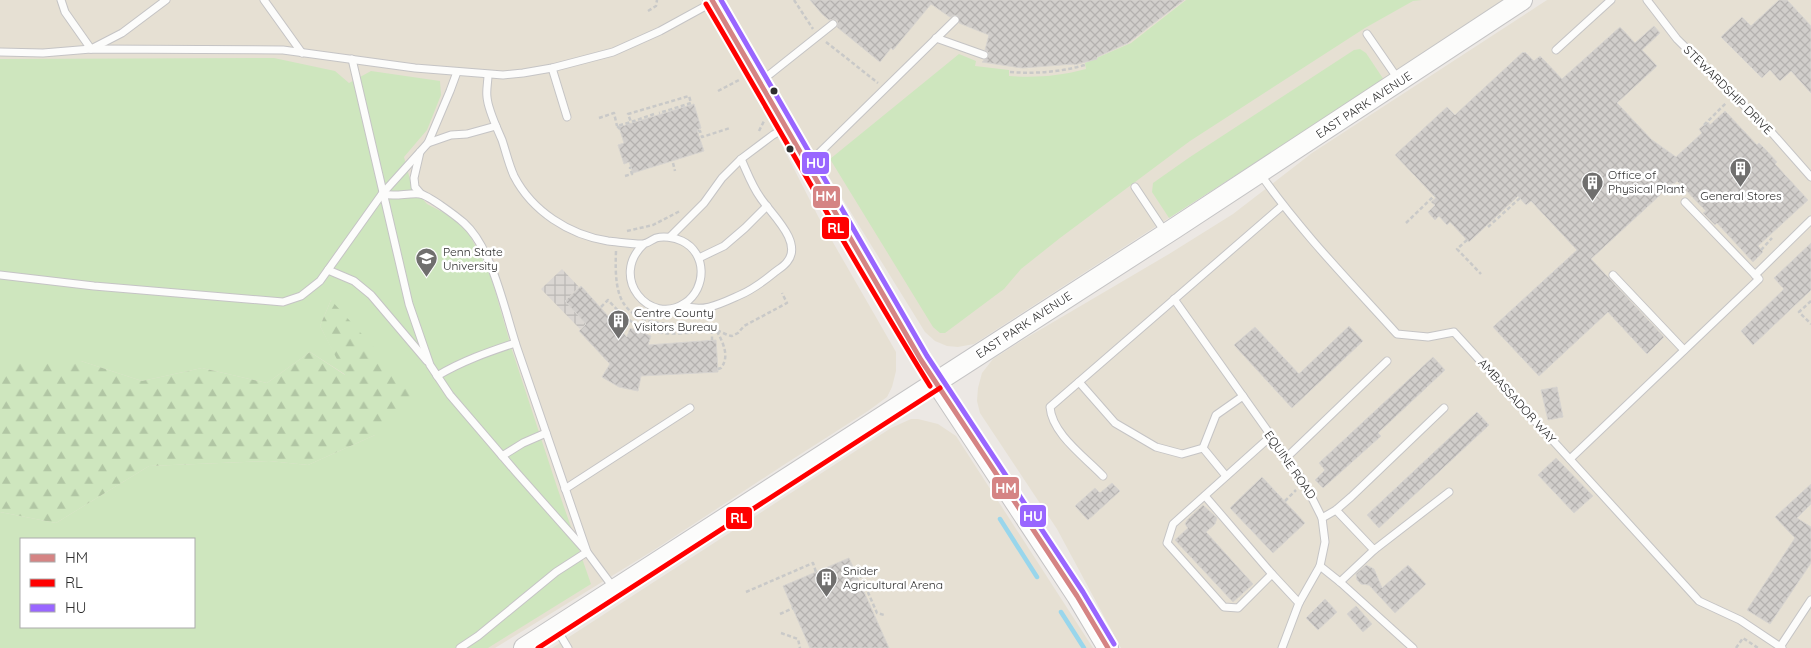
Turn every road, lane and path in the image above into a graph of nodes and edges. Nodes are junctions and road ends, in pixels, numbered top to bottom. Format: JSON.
{"nodes":[{"id":1,"x":60,"y":0,"type":"edge"},
{"id":2,"x":166,"y":0,"type":"edge"},
{"id":3,"x":264,"y":0,"type":"edge"},
{"id":4,"x":657,"y":0,"type":"edge"},
{"id":5,"x":794,"y":0,"type":"edge"},
{"id":6,"x":1522,"y":0,"type":"edge"},
{"id":7,"x":1611,"y":0,"type":"edge"},
{"id":8,"x":1647,"y":0,"type":"edge"},
{"id":9,"x":712,"y":1,"type":"edge"},
{"id":10,"x":648,"y":11,"type":"dead end"},
{"id":11,"x":955,"y":20,"type":"dead end"},
{"id":12,"x":833,"y":24,"type":"dead end"},
{"id":13,"x":1368,"y":34,"type":"dead end"},
{"id":14,"x":818,"y":36,"type":"junction"},
{"id":15,"x":936,"y":38,"type":"junction"},
{"id":16,"x":91,"y":49,"type":"junction"},
{"id":17,"x":1556,"y":50,"type":"dead end"},
{"id":18,"x":0,"y":52,"type":"edge"},
{"id":19,"x":302,"y":53,"type":"junction"},
{"id":20,"x":984,"y":55,"type":"dead end"},
{"id":21,"x":352,"y":59,"type":"junction"},
{"id":22,"x":1047,"y":66,"type":"dead end"},
{"id":23,"x":1085,"y":66,"type":"dead end"},
{"id":24,"x":552,"y":68,"type":"junction"},
{"id":25,"x":457,"y":72,"type":"junction"},
{"id":26,"x":1010,"y":72,"type":"dead end"},
{"id":27,"x":1047,"y":73,"type":"junction"},
{"id":28,"x":488,"y":75,"type":"junction"},
{"id":29,"x":742,"y":78,"type":"dead end"},
{"id":30,"x":760,"y":82,"type":"junction"},
{"id":31,"x":1399,"y":82,"type":"junction"},
{"id":32,"x":885,"y":89,"type":"junction"},
{"id":33,"x":718,"y":91,"type":"dead end"},
{"id":34,"x":1732,"y":95,"type":"junction"},
{"id":35,"x":654,"y":106,"type":"junction"},
{"id":36,"x":657,"y":113,"type":"junction"},
{"id":37,"x":566,"y":117,"type":"dead end"},
{"id":38,"x":599,"y":118,"type":"dead end"},
{"id":39,"x":631,"y":122,"type":"junction"},
{"id":40,"x":1704,"y":125,"type":"dead end"},
{"id":41,"x":496,"y":126,"type":"junction"},
{"id":42,"x":787,"y":127,"type":"junction"},
{"id":43,"x":730,"y":128,"type":"dead end"},
{"id":44,"x":698,"y":131,"type":"dead end"},
{"id":45,"x":428,"y":143,"type":"junction"},
{"id":46,"x":420,"y":150,"type":"junction"},
{"id":47,"x":741,"y":159,"type":"junction"},
{"id":48,"x":673,"y":163,"type":"dead end"},
{"id":49,"x":808,"y":164,"type":"junction"},
{"id":50,"x":631,"y":168,"type":"dead end"},
{"id":51,"x":675,"y":171,"type":"dead end"},
{"id":52,"x":1259,"y":172,"type":"junction"},
{"id":53,"x":626,"y":176,"type":"dead end"},
{"id":54,"x":1811,"y":177,"type":"edge"},
{"id":55,"x":1135,"y":187,"type":"dead end"},
{"id":56,"x":382,"y":194,"type":"junction"},
{"id":57,"x":421,"y":194,"type":"junction"},
{"id":58,"x":1434,"y":195,"type":"dead end"},
{"id":59,"x":1520,"y":198,"type":"dead end"},
{"id":60,"x":1685,"y":202,"type":"dead end"},
{"id":61,"x":767,"y":206,"type":"junction"},
{"id":62,"x":1282,"y":206,"type":"junction"},
{"id":63,"x":1811,"y":220,"type":"edge"},
{"id":64,"x":1406,"y":223,"type":"dead end"},
{"id":65,"x":1488,"y":228,"type":"dead end"},
{"id":66,"x":1166,"y":233,"type":"junction"},
{"id":67,"x":670,"y":237,"type":"junction"},
{"id":68,"x":1772,"y":238,"type":"dead end"},
{"id":69,"x":1467,"y":240,"type":"dead end"},
{"id":70,"x":644,"y":244,"type":"junction"},
{"id":71,"x":1761,"y":250,"type":"dead end"},
{"id":72,"x":699,"y":258,"type":"junction"},
{"id":73,"x":328,"y":270,"type":"junction"},
{"id":74,"x":1481,"y":274,"type":"dead end"},
{"id":75,"x":0,"y":275,"type":"edge"},
{"id":76,"x":1613,"y":275,"type":"dead end"},
{"id":77,"x":1755,"y":275,"type":"junction"},
{"id":78,"x":782,"y":293,"type":"dead end"},
{"id":79,"x":1174,"y":299,"type":"junction"},
{"id":80,"x":1811,"y":301,"type":"edge"},
{"id":81,"x":683,"y":305,"type":"junction"},
{"id":82,"x":625,"y":306,"type":"dead end"},
{"id":83,"x":601,"y":307,"type":"dead end"},
{"id":84,"x":619,"y":311,"type":"junction"},
{"id":85,"x":645,"y":320,"type":"dead end"},
{"id":86,"x":1811,"y":324,"type":"edge"},
{"id":87,"x":642,"y":327,"type":"junction"},
{"id":88,"x":712,"y":330,"type":"junction"},
{"id":89,"x":717,"y":331,"type":"junction"},
{"id":90,"x":640,"y":332,"type":"dead end"},
{"id":91,"x":712,"y":340,"type":"dead end"},
{"id":92,"x":515,"y":343,"type":"junction"},
{"id":93,"x":1684,"y":350,"type":"junction"},
{"id":94,"x":1387,"y":360,"type":"dead end"},
{"id":95,"x":430,"y":365,"type":"junction"},
{"id":96,"x":718,"y":369,"type":"dead end"},
{"id":97,"x":437,"y":376,"type":"junction"},
{"id":98,"x":936,"y":382,"type":"junction"},
{"id":99,"x":1079,"y":382,"type":"junction"},
{"id":100,"x":1242,"y":396,"type":"junction"},
{"id":101,"x":690,"y":408,"type":"dead end"},
{"id":102,"x":1444,"y":408,"type":"dead end"},
{"id":103,"x":546,"y":433,"type":"junction"},
{"id":104,"x":1270,"y":437,"type":"junction"},
{"id":105,"x":1203,"y":448,"type":"junction"},
{"id":106,"x":502,"y":456,"type":"junction"},
{"id":107,"x":1286,"y":458,"type":"junction"},
{"id":108,"x":1570,"y":459,"type":"junction"},
{"id":109,"x":1103,"y":476,"type":"dead end"},
{"id":110,"x":1226,"y":476,"type":"junction"},
{"id":111,"x":1304,"y":482,"type":"junction"},
{"id":112,"x":565,"y":489,"type":"junction"},
{"id":113,"x":1450,"y":492,"type":"dead end"},
{"id":114,"x":1205,"y":496,"type":"junction"},
{"id":115,"x":1284,"y":501,"type":"dead end"},
{"id":116,"x":1336,"y":510,"type":"junction"},
{"id":117,"x":1322,"y":518,"type":"junction"},
{"id":118,"x":1374,"y":550,"type":"junction"},
{"id":119,"x":587,"y":552,"type":"junction"},
{"id":120,"x":1320,"y":566,"type":"junction"},
{"id":121,"x":816,"y":572,"type":"dead end"},
{"id":122,"x":860,"y":574,"type":"dead end"},
{"id":123,"x":1272,"y":574,"type":"junction"},
{"id":124,"x":1340,"y":582,"type":"junction"},
{"id":125,"x":615,"y":590,"type":"junction"},
{"id":126,"x":746,"y":592,"type":"dead end"},
{"id":127,"x":1811,"y":600,"type":"edge"},
{"id":128,"x":1299,"y":603,"type":"junction"},
{"id":129,"x":793,"y":608,"type":"dead end"},
{"id":130,"x":780,"y":614,"type":"dead end"},
{"id":131,"x":884,"y":615,"type":"dead end"},
{"id":132,"x":555,"y":628,"type":"junction"},
{"id":133,"x":781,"y":632,"type":"dead end"},
{"id":134,"x":460,"y":648,"type":"edge"},
{"id":135,"x":524,"y":648,"type":"edge"},
{"id":136,"x":568,"y":648,"type":"edge"},
{"id":137,"x":800,"y":648,"type":"edge"},
{"id":138,"x":1108,"y":648,"type":"edge"},
{"id":139,"x":1282,"y":648,"type":"edge"},
{"id":140,"x":1413,"y":648,"type":"edge"},
{"id":141,"x":1736,"y":648,"type":"edge"},
{"id":142,"x":1758,"y":648,"type":"edge"},
{"id":143,"x":1781,"y":648,"type":"edge"}],
"edges":[{"from":1,"to":16,"type":"lane"},
{"from":2,"to":16,"type":"lane"},
{"from":3,"to":19,"type":"lane"},
{"from":4,"to":10,"type":"path"},
{"from":5,"to":14,"type":"path"},
{"from":6,"to":31,"type":"main road","name":"EAST PARK AVENUE"},
{"from":7,"to":17,"type":"lane"},
{"from":8,"to":34,"type":"lane","name":"STEWARDSHIP DRIVE"},
{"from":9,"to":24,"type":"lane"},
{"from":9,"to":30,"type":"street"},
{"from":11,"to":15,"type":"lane"},
{"from":12,"to":14,"type":"lane"},
{"from":13,"to":31,"type":"lane"},
{"from":14,"to":30,"type":"lane"},
{"from":14,"to":32,"type":"path"},
{"from":15,"to":20,"type":"lane"},
{"from":15,"to":32,"type":"lane"},
{"from":16,"to":18,"type":"lane"},
{"from":16,"to":19,"type":"lane"},
{"from":19,"to":21,"type":"lane"},
{"from":21,"to":25,"type":"lane"},
{"from":21,"to":56,"type":"lane"},
{"from":22,"to":27,"type":"path"},
{"from":23,"to":27,"type":"path"},
{"from":24,"to":28,"type":"lane"},
{"from":24,"to":37,"type":"lane"},
{"from":25,"to":28,"type":"lane"},
{"from":25,"to":45,"type":"lane"},
{"from":26,"to":27,"type":"path"},
{"from":28,"to":41,"type":"lane"},
{"from":29,"to":33,"type":"path"},
{"from":30,"to":42,"type":"street"},
{"from":31,"to":52,"type":"main road","name":"EAST PARK AVENUE"},
{"from":32,"to":49,"type":"lane"},
{"from":34,"to":40,"type":"path"},
{"from":34,"to":54,"type":"lane","name":"STEWARDSHIP DRIVE"},
{"from":35,"to":36,"type":"path"},
{"from":35,"to":36,"type":"path"},
{"from":35,"to":39,"type":"path"},
{"from":36,"to":39,"type":"path"},
{"from":38,"to":39,"type":"path"},
{"from":41,"to":45,"type":"lane"},
{"from":41,"to":70,"type":"lane"},
{"from":42,"to":47,"type":"lane"},
{"from":42,"to":49,"type":"street"},
{"from":43,"to":44,"type":"path"},
{"from":45,"to":46,"type":"lane"},
{"from":46,"to":56,"type":"lane"},
{"from":46,"to":57,"type":"lane"},
{"from":47,"to":61,"type":"lane"},
{"from":47,"to":67,"type":"lane"},
{"from":48,"to":51,"type":"path"},
{"from":49,"to":98,"type":"street"},
{"from":50,"to":53,"type":"path"},
{"from":52,"to":62,"type":"lane","name":"AMBASSADOR WAY"},
{"from":52,"to":66,"type":"main road","name":"EAST PARK AVENUE"},
{"from":55,"to":66,"type":"lane"},
{"from":56,"to":57,"type":"lane"},
{"from":56,"to":73,"type":"lane"},
{"from":56,"to":95,"type":"lane"},
{"from":57,"to":92,"type":"lane"},
{"from":58,"to":64,"type":"path"},
{"from":59,"to":65,"type":"path"},
{"from":60,"to":77,"type":"lane"},
{"from":61,"to":72,"type":"lane"},
{"from":61,"to":81,"type":"lane"},
{"from":62,"to":79,"type":"lane"},
{"from":62,"to":108,"type":"lane","name":"AMBASSADOR WAY"},
{"from":63,"to":77,"type":"lane"},
{"from":66,"to":98,"type":"main road","name":"EAST PARK AVENUE"},
{"from":67,"to":70,"type":"lane"},
{"from":67,"to":72,"type":"lane"},
{"from":68,"to":71,"type":"path"},
{"from":69,"to":74,"type":"path"},
{"from":70,"to":81,"type":"lane"},
{"from":72,"to":81,"type":"lane"},
{"from":73,"to":75,"type":"lane"},
{"from":73,"to":95,"type":"lane"},
{"from":76,"to":93,"type":"lane"},
{"from":77,"to":93,"type":"lane"},
{"from":78,"to":89,"type":"path"},
{"from":79,"to":99,"type":"lane"},
{"from":79,"to":100,"type":"lane","name":"EQUINE ROAD"},
{"from":80,"to":86,"type":"path"},
{"from":82,"to":84,"type":"path"},
{"from":83,"to":84,"type":"path"},
{"from":84,"to":87,"type":"path"},
{"from":85,"to":87,"type":"path"},
{"from":87,"to":88,"type":"path"},
{"from":87,"to":90,"type":"path"},
{"from":88,"to":89,"type":"path"},
{"from":88,"to":91,"type":"path"},
{"from":89,"to":96,"type":"path"},
{"from":92,"to":97,"type":"lane"},
{"from":92,"to":103,"type":"lane"},
{"from":93,"to":108,"type":"lane"},
{"from":94,"to":107,"type":"lane"},
{"from":95,"to":97,"type":"lane"},
{"from":97,"to":106,"type":"lane"},
{"from":98,"to":125,"type":"main road","name":"EAST PARK AVENUE"},
{"from":98,"to":138,"type":"main road"},
{"from":99,"to":105,"type":"lane"},
{"from":99,"to":109,"type":"lane"},
{"from":100,"to":104,"type":"lane","name":"EQUINE ROAD"},
{"from":100,"to":105,"type":"lane"},
{"from":101,"to":112,"type":"lane"},
{"from":102,"to":116,"type":"lane"},
{"from":103,"to":106,"type":"lane"},
{"from":103,"to":112,"type":"lane"},
{"from":104,"to":107,"type":"lane","name":"EQUINE ROAD"},
{"from":104,"to":110,"type":"lane"},
{"from":105,"to":110,"type":"lane"},
{"from":106,"to":119,"type":"lane"},
{"from":107,"to":111,"type":"lane","name":"EQUINE ROAD"},
{"from":108,"to":143,"type":"lane","name":"AMBASSADOR WAY"},
{"from":110,"to":114,"type":"lane"},
{"from":111,"to":115,"type":"path"},
{"from":111,"to":117,"type":"lane","name":"EQUINE ROAD"},
{"from":112,"to":119,"type":"lane"},
{"from":113,"to":118,"type":"lane"},
{"from":114,"to":123,"type":"lane"},
{"from":114,"to":123,"type":"lane"},
{"from":116,"to":117,"type":"lane"},
{"from":116,"to":118,"type":"lane"},
{"from":117,"to":120,"type":"lane","name":"EQUINE ROAD"},
{"from":118,"to":124,"type":"lane"},
{"from":119,"to":125,"type":"lane"},
{"from":119,"to":134,"type":"lane"},
{"from":120,"to":124,"type":"lane"},
{"from":120,"to":128,"type":"lane","name":"EQUINE ROAD"},
{"from":121,"to":126,"type":"path"},
{"from":122,"to":131,"type":"path"},
{"from":123,"to":128,"type":"lane"},
{"from":124,"to":140,"type":"lane"},
{"from":125,"to":132,"type":"main road","name":"EAST PARK AVENUE"},
{"from":127,"to":143,"type":"lane"},
{"from":128,"to":139,"type":"lane","name":"EQUINE ROAD"},
{"from":129,"to":130,"type":"path"},
{"from":132,"to":135,"type":"main road","name":"EAST PARK AVENUE"},
{"from":132,"to":136,"type":"lane"},
{"from":133,"to":137,"type":"path"},
{"from":141,"to":142,"type":"path"}]}
